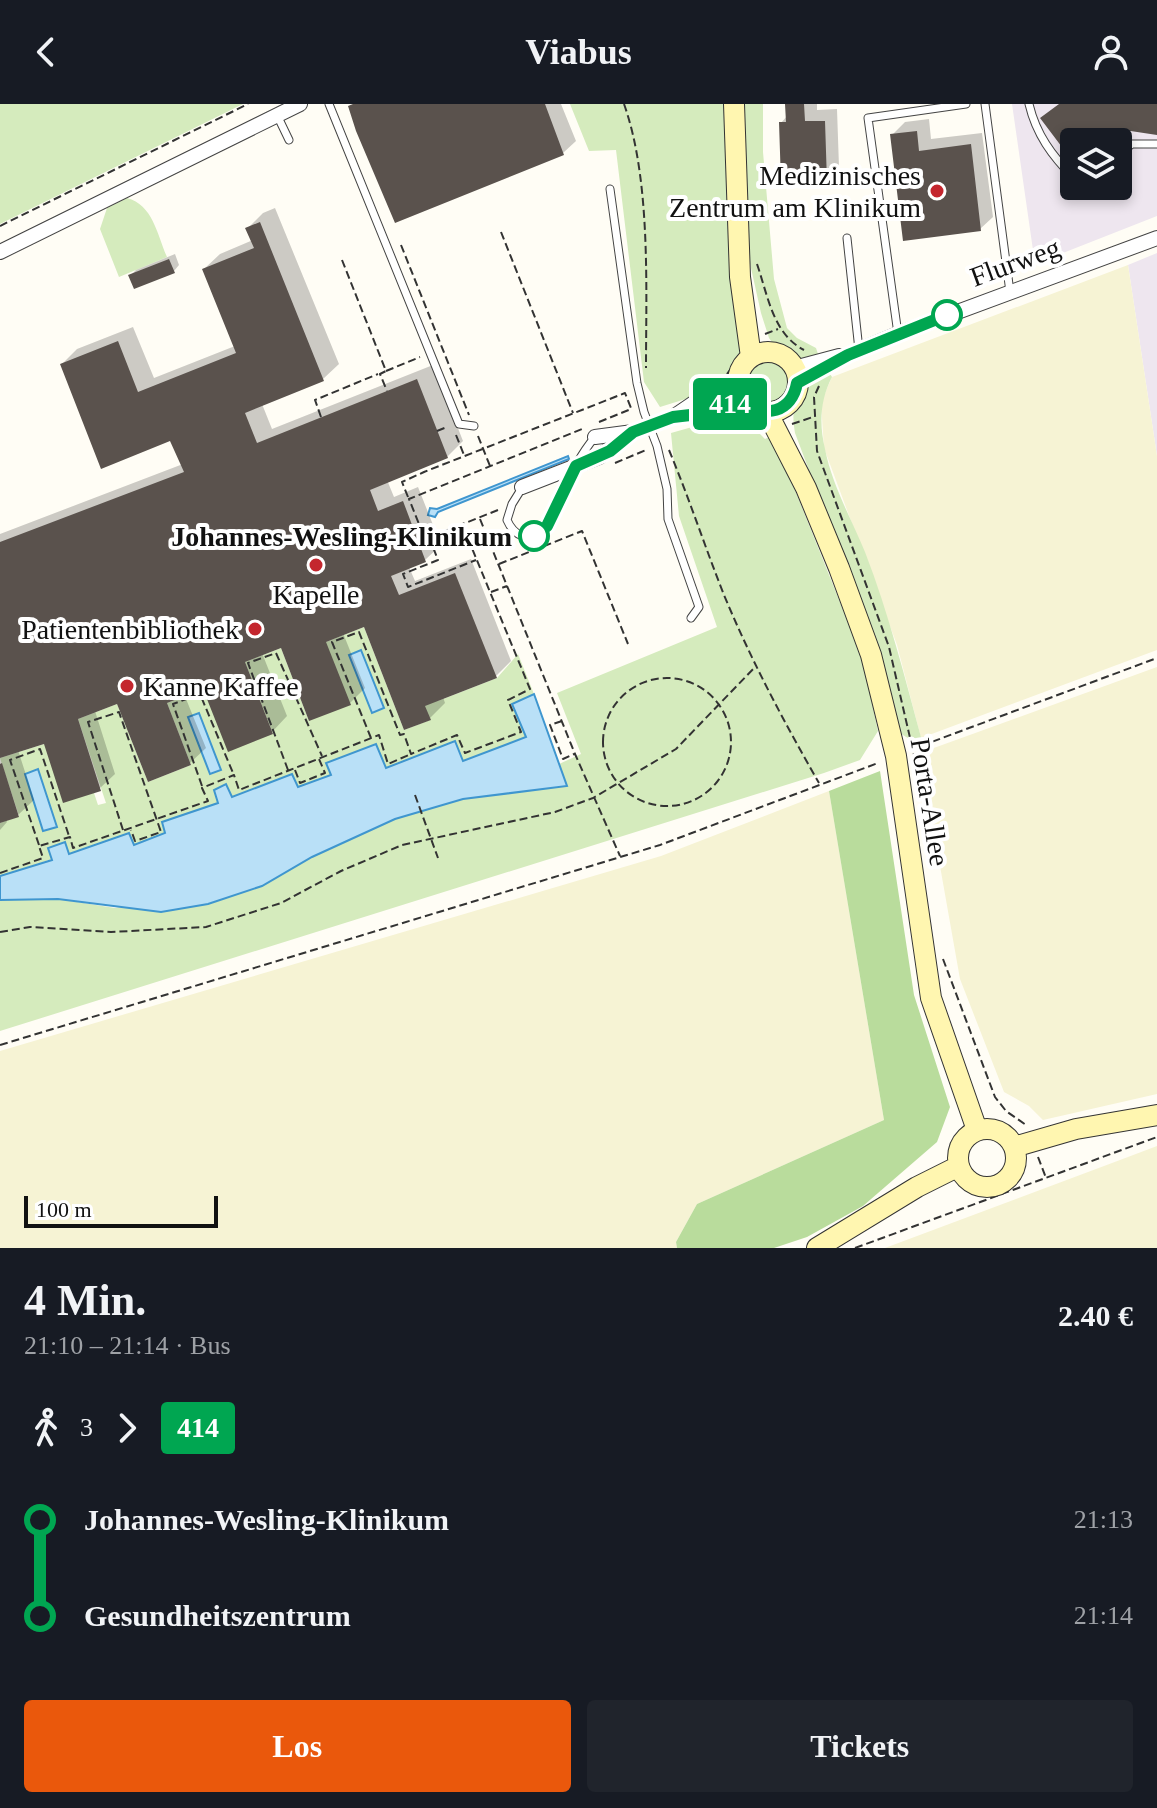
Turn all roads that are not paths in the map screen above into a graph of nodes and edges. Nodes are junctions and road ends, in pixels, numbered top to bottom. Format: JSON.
{"nodes":[{"id":1,"x":300,"y":104,"type":"edge"},
{"id":2,"x":329,"y":104,"type":"edge"},
{"id":3,"x":734,"y":104,"type":"edge"},
{"id":4,"x":966,"y":104,"type":"edge"},
{"id":5,"x":985,"y":104,"type":"edge"},
{"id":6,"x":1029,"y":104,"type":"edge"},
{"id":7,"x":277,"y":115,"type":"junction"},
{"id":8,"x":289,"y":140,"type":"dead end"},
{"id":9,"x":1132,"y":144,"type":"edge"},
{"id":10,"x":1157,"y":144,"type":"edge"},
{"id":11,"x":1060,"y":163,"type":"edge"},
{"id":12,"x":610,"y":189,"type":"dead end"},
{"id":13,"x":847,"y":238,"type":"dead end"},
{"id":14,"x":1157,"y":238,"type":"edge"},
{"id":15,"x":0,"y":252,"type":"edge"},
{"id":16,"x":1010,"y":292,"type":"junction"},
{"id":17,"x":898,"y":334,"type":"junction"},
{"id":18,"x":759,"y":347,"type":"junction"},
{"id":19,"x":853,"y":353,"type":"junction"},
{"id":20,"x":796,"y":376,"type":"junction"},
{"id":21,"x":736,"y":386,"type":"junction"},
{"id":22,"x":776,"y":409,"type":"junction"},
{"id":23,"x":474,"y":426,"type":"road end"},
{"id":24,"x":649,"y":426,"type":"junction"},
{"id":25,"x":633,"y":432,"type":"junction"},
{"id":26,"x":595,"y":437,"type":"joint"},
{"id":27,"x":576,"y":466,"type":"junction"},
{"id":28,"x":522,"y":487,"type":"joint"},
{"id":29,"x":691,"y":618,"type":"dead end"},
{"id":30,"x":1157,"y":1115,"type":"edge"},
{"id":31,"x":977,"y":1130,"type":"junction"},
{"id":32,"x":1014,"y":1147,"type":"junction"},
{"id":33,"x":959,"y":1166,"type":"junction"},
{"id":34,"x":817,"y":1248,"type":"edge"}],
"edges":[{"from":1,"to":7,"type":"street"},
{"from":2,"to":23,"type":"lane"},
{"from":3,"to":18,"type":"street"},
{"from":4,"to":17,"type":"lane"},
{"from":5,"to":16,"type":"lane"},
{"from":6,"to":11,"type":"lane"},
{"from":7,"to":8,"type":"lane"},
{"from":7,"to":15,"type":"street"},
{"from":9,"to":10,"type":"lane"},
{"from":12,"to":24,"type":"lane"},
{"from":13,"to":19,"type":"lane"},
{"from":14,"to":16,"type":"street","name":"Flurweg"},
{"from":16,"to":17,"type":"street","name":"Flurweg"},
{"from":17,"to":19,"type":"street","name":"Flurweg"},
{"from":18,"to":20,"type":"street"},
{"from":18,"to":21,"type":"street"},
{"from":19,"to":20,"type":"street","name":"Flurweg"},
{"from":20,"to":22,"type":"street"},
{"from":21,"to":22,"type":"street"},
{"from":21,"to":24,"type":"street"},
{"from":22,"to":31,"type":"street","name":"Porta-Allee"},
{"from":24,"to":25,"type":"street"},
{"from":24,"to":29,"type":"lane"},
{"from":25,"to":26,"type":"street"},
{"from":25,"to":27,"type":"street"},
{"from":26,"to":27,"type":"lane"},
{"from":27,"to":28,"type":"street"},
{"from":27,"to":28,"type":"lane"},
{"from":30,"to":32,"type":"street"},
{"from":31,"to":32,"type":"street"},
{"from":31,"to":33,"type":"street"},
{"from":32,"to":33,"type":"street"},
{"from":33,"to":34,"type":"street"}]}
